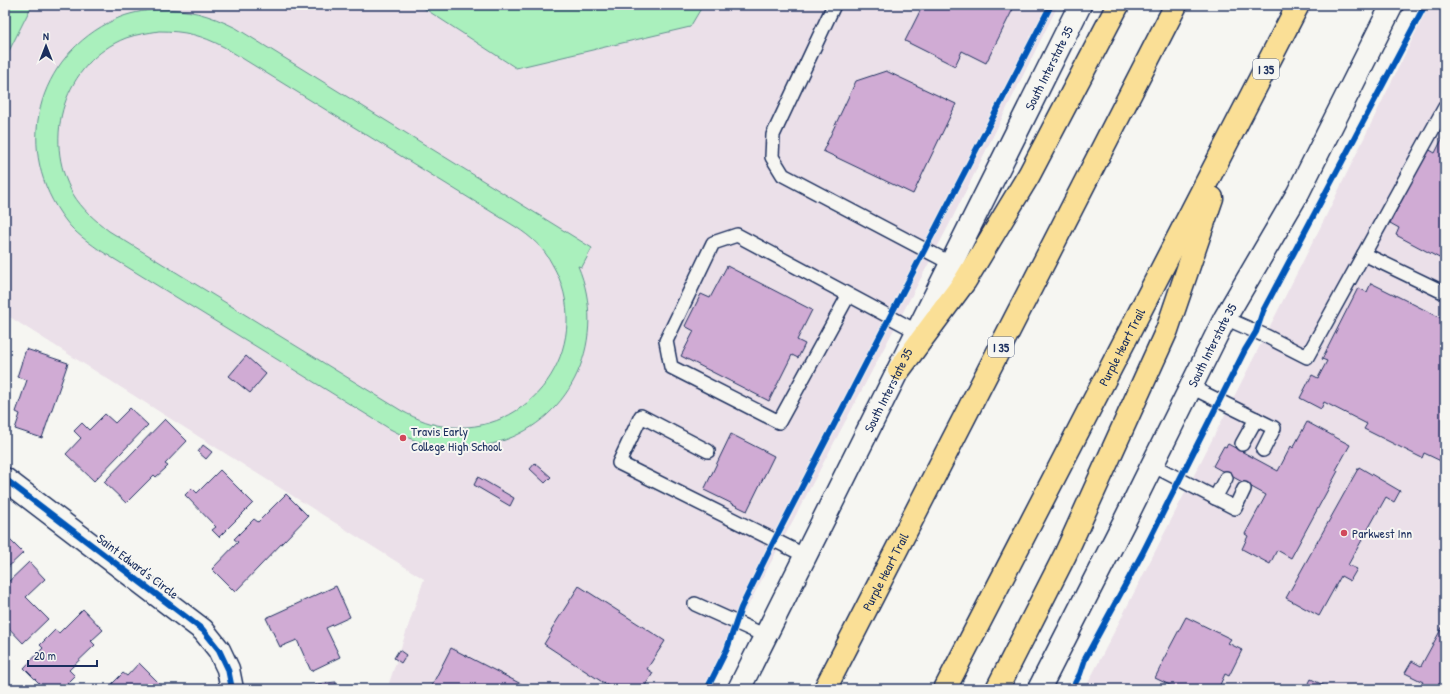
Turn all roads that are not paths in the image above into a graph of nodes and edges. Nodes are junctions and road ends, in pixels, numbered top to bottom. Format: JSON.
{"nodes":[{"id":1,"x":834,"y":5,"type":"edge"},
{"id":2,"x":1080,"y":5,"type":"edge"},
{"id":3,"x":1118,"y":5,"type":"edge"},
{"id":4,"x":1176,"y":5,"type":"edge"},
{"id":5,"x":1298,"y":5,"type":"edge"},
{"id":6,"x":1392,"y":5,"type":"edge"},
{"id":7,"x":1445,"y":106,"type":"edge"},
{"id":8,"x":1234,"y":132,"type":"junction"},
{"id":9,"x":1364,"y":254,"type":"junction"},
{"id":10,"x":952,"y":264,"type":"junction"},
{"id":11,"x":1445,"y":293,"type":"edge"},
{"id":12,"x":848,"y":296,"type":"junction"},
{"id":13,"x":1225,"y":318,"type":"junction"},
{"id":14,"x":918,"y":332,"type":"junction"},
{"id":15,"x":899,"y":370,"type":"junction"},
{"id":16,"x":1191,"y":386,"type":"junction"},
{"id":17,"x":1256,"y":419,"type":"junction"},
{"id":18,"x":1242,"y":444,"type":"dead end"},
{"id":19,"x":1263,"y":450,"type":"dead end"},
{"id":20,"x":708,"y":451,"type":"dead end"},
{"id":21,"x":1152,"y":465,"type":"junction"},
{"id":22,"x":1226,"y":478,"type":"dead end"},
{"id":23,"x":5,"y":479,"type":"edge"},
{"id":24,"x":1244,"y":489,"type":"dead end"},
{"id":25,"x":1216,"y":498,"type":"junction"},
{"id":26,"x":806,"y":556,"type":"junction"},
{"id":27,"x":695,"y":604,"type":"dead end"},
{"id":28,"x":766,"y":636,"type":"junction"},
{"id":29,"x":232,"y":689,"type":"edge"},
{"id":30,"x":739,"y":689,"type":"edge"},
{"id":31,"x":825,"y":689,"type":"edge"},
{"id":32,"x":945,"y":689,"type":"edge"},
{"id":33,"x":997,"y":689,"type":"edge"},
{"id":34,"x":1039,"y":689,"type":"edge"}],
"edges":[{"from":1,"to":10,"type":"lane"},
{"from":2,"to":10,"type":"main road","name":"South Interstate 35"},
{"from":3,"to":15,"type":"highway"},
{"from":4,"to":31,"type":"highway","name":"Purple Heart Trail","number":"I 35"},
{"from":5,"to":8,"type":"highway","name":"Purple Heart Trail","number":"I 35"},
{"from":6,"to":13,"type":"main road","name":"South Interstate 35"},
{"from":7,"to":9,"type":"lane"},
{"from":8,"to":32,"type":"highway","name":"Purple Heart Trail","number":"I 35"},
{"from":8,"to":33,"type":"highway"},
{"from":9,"to":11,"type":"lane"},
{"from":9,"to":13,"type":"lane"},
{"from":10,"to":14,"type":"main road","name":"South Interstate 35"},
{"from":12,"to":12,"type":"lane"},
{"from":12,"to":14,"type":"lane"},
{"from":13,"to":16,"type":"main road","name":"South Interstate 35"},
{"from":14,"to":15,"type":"main road","name":"South Interstate 35"},
{"from":15,"to":26,"type":"main road","name":"South Interstate 35"},
{"from":16,"to":17,"type":"lane"},
{"from":16,"to":21,"type":"main road","name":"South Interstate 35"},
{"from":17,"to":18,"type":"lane"},
{"from":17,"to":19,"type":"lane"},
{"from":20,"to":26,"type":"lane"},
{"from":21,"to":25,"type":"lane"},
{"from":21,"to":34,"type":"main road","name":"South Interstate 35"},
{"from":22,"to":25,"type":"lane"},
{"from":23,"to":29,"type":"main road","name":"Saint Edward's Circle"},
{"from":24,"to":25,"type":"lane"},
{"from":26,"to":28,"type":"main road","name":"South Interstate 35"},
{"from":27,"to":28,"type":"lane"},
{"from":28,"to":30,"type":"main road","name":"South Interstate 35"}]}
